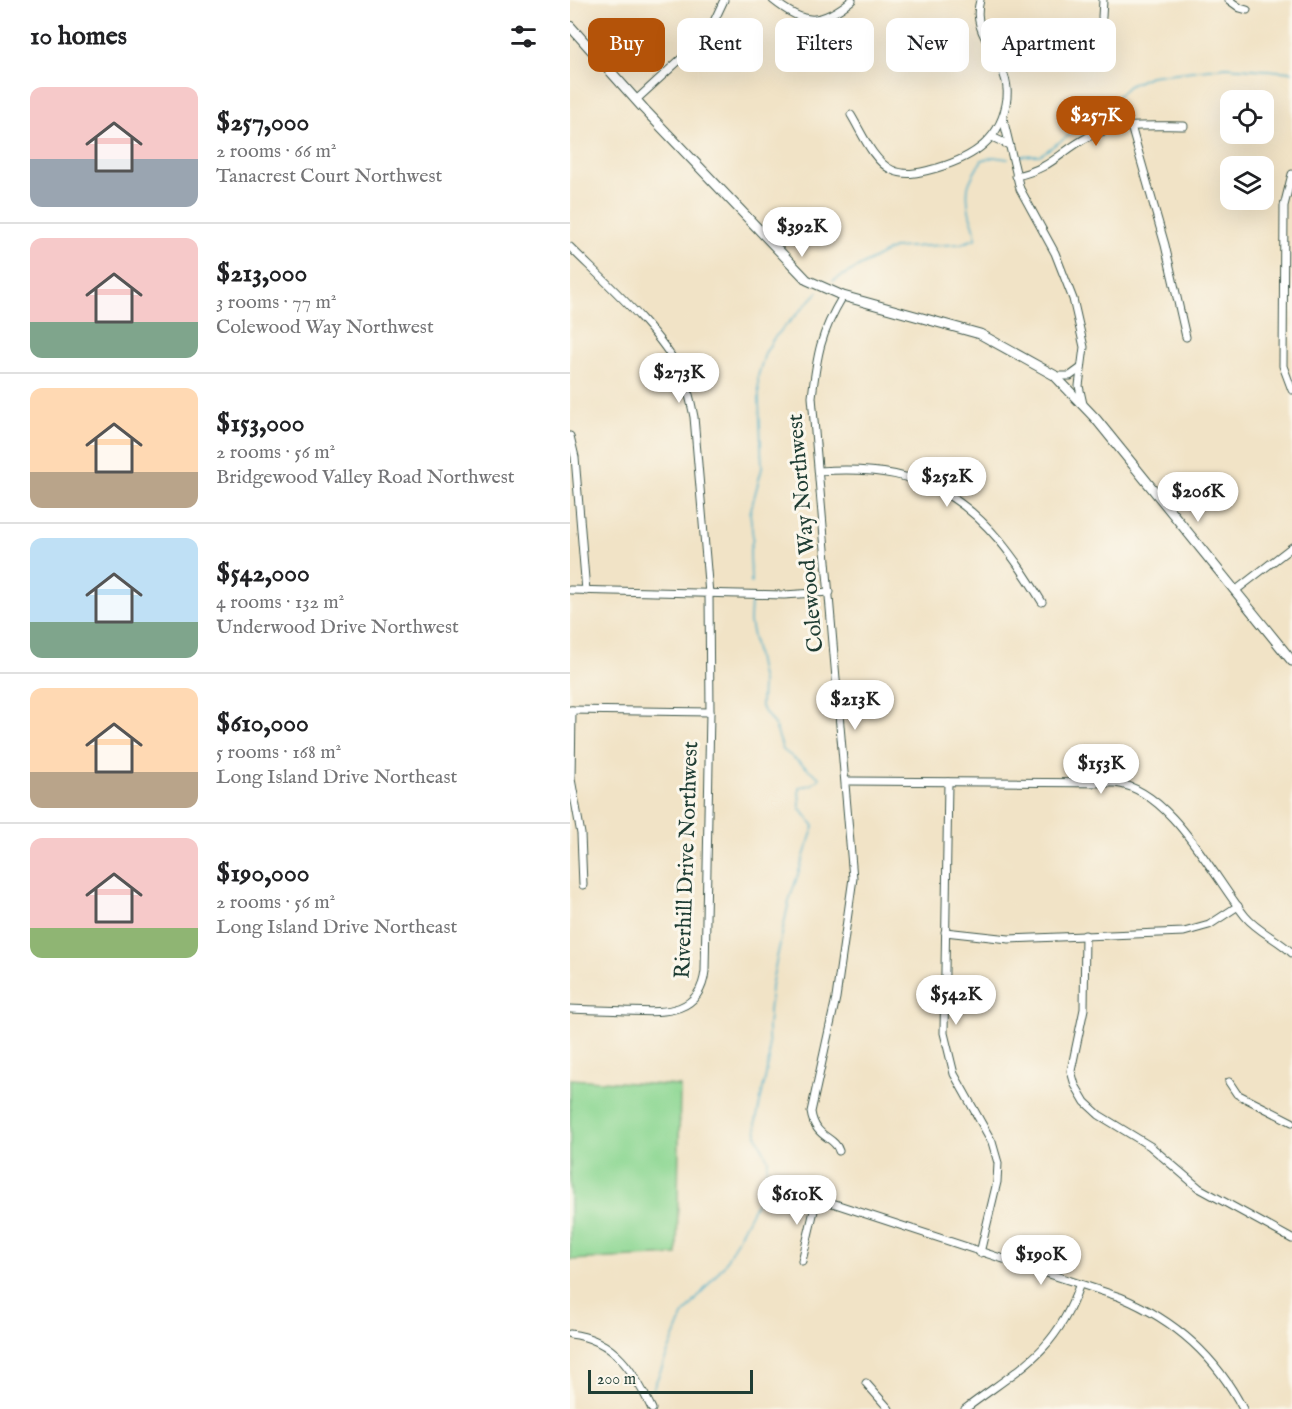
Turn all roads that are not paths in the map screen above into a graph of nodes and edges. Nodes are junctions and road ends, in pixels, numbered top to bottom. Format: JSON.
{"nodes":[{"id":1,"x":724,"y":0,"type":"edge"},
{"id":2,"x":773,"y":0,"type":"edge"},
{"id":3,"x":852,"y":0,"type":"edge"},
{"id":4,"x":980,"y":0,"type":"edge"},
{"id":5,"x":1103,"y":0,"type":"edge"},
{"id":6,"x":1229,"y":0,"type":"edge"},
{"id":7,"x":1247,"y":10,"type":"dead end"},
{"id":8,"x":1102,"y":17,"type":"dead end"},
{"id":9,"x":570,"y":26,"type":"edge"},
{"id":10,"x":636,"y":100,"type":"junction"},
{"id":11,"x":851,"y":115,"type":"dead end"},
{"id":12,"x":1003,"y":118,"type":"junction"},
{"id":13,"x":1131,"y":126,"type":"junction"},
{"id":14,"x":1184,"y":126,"type":"dead end"},
{"id":15,"x":992,"y":136,"type":"junction"},
{"id":16,"x":1009,"y":145,"type":"junction"},
{"id":17,"x":1292,"y":174,"type":"edge"},
{"id":18,"x":1016,"y":176,"type":"junction"},
{"id":19,"x":570,"y":247,"type":"edge"},
{"id":20,"x":843,"y":297,"type":"junction"},
{"id":21,"x":1186,"y":337,"type":"dead end"},
{"id":22,"x":1082,"y":366,"type":"junction"},
{"id":23,"x":1054,"y":375,"type":"junction"},
{"id":24,"x":1292,"y":390,"type":"edge"},
{"id":25,"x":1083,"y":404,"type":"junction"},
{"id":26,"x":570,"y":436,"type":"edge"},
{"id":27,"x":819,"y":471,"type":"junction"},
{"id":28,"x":1292,"y":547,"type":"edge"},
{"id":29,"x":570,"y":590,"type":"edge"},
{"id":30,"x":586,"y":591,"type":"junction"},
{"id":31,"x":1235,"y":591,"type":"junction"},
{"id":32,"x":830,"y":592,"type":"junction"},
{"id":33,"x":709,"y":594,"type":"junction"},
{"id":34,"x":1042,"y":602,"type":"dead end"},
{"id":35,"x":1292,"y":660,"type":"edge"},
{"id":36,"x":571,"y":710,"type":"edge"},
{"id":37,"x":710,"y":712,"type":"junction"},
{"id":38,"x":847,"y":781,"type":"junction"},
{"id":39,"x":948,"y":782,"type":"junction"},
{"id":40,"x":583,"y":885,"type":"dead end"},
{"id":41,"x":1238,"y":906,"type":"junction"},
{"id":42,"x":945,"y":932,"type":"junction"},
{"id":43,"x":1086,"y":935,"type":"junction"},
{"id":44,"x":1292,"y":953,"type":"edge"},
{"id":45,"x":570,"y":1010,"type":"edge"},
{"id":46,"x":1229,"y":1082,"type":"dead end"},
{"id":47,"x":1292,"y":1122,"type":"edge"},
{"id":48,"x":839,"y":1152,"type":"dead end"},
{"id":49,"x":1292,"y":1239,"type":"edge"},
{"id":50,"x":980,"y":1253,"type":"junction"},
{"id":51,"x":801,"y":1261,"type":"dead end"},
{"id":52,"x":1079,"y":1286,"type":"junction"},
{"id":53,"x":570,"y":1334,"type":"edge"},
{"id":54,"x":866,"y":1383,"type":"dead end"},
{"id":55,"x":652,"y":1409,"type":"edge"},
{"id":56,"x":889,"y":1409,"type":"edge"},
{"id":57,"x":965,"y":1409,"type":"edge"},
{"id":58,"x":1243,"y":1409,"type":"edge"}],
"edges":[{"from":1,"to":10,"type":"street"},
{"from":2,"to":3,"type":"street"},
{"from":4,"to":12,"type":"street"},
{"from":5,"to":8,"type":"street"},
{"from":6,"to":7,"type":"street"},
{"from":9,"to":10,"type":"street"},
{"from":10,"to":20,"type":"street"},
{"from":11,"to":15,"type":"street"},
{"from":12,"to":15,"type":"street"},
{"from":12,"to":16,"type":"street"},
{"from":13,"to":14,"type":"street"},
{"from":13,"to":18,"type":"street"},
{"from":13,"to":21,"type":"street"},
{"from":15,"to":16,"type":"street"},
{"from":16,"to":18,"type":"street"},
{"from":17,"to":24,"type":"street"},
{"from":18,"to":22,"type":"street"},
{"from":19,"to":33,"type":"street","name":"Riverhill Drive Northwest"},
{"from":20,"to":23,"type":"street"},
{"from":20,"to":27,"type":"street","name":"Colewood Way Northwest"},
{"from":22,"to":23,"type":"street"},
{"from":22,"to":25,"type":"street"},
{"from":23,"to":25,"type":"street"},
{"from":25,"to":31,"type":"street"},
{"from":26,"to":30,"type":"street"},
{"from":27,"to":32,"type":"street","name":"Colewood Way Northwest"},
{"from":27,"to":34,"type":"street"},
{"from":28,"to":31,"type":"street"},
{"from":29,"to":30,"type":"street"},
{"from":30,"to":33,"type":"street"},
{"from":31,"to":35,"type":"street"},
{"from":32,"to":33,"type":"street"},
{"from":32,"to":38,"type":"street","name":"Colewood Way Northwest"},
{"from":33,"to":37,"type":"street","name":"Riverhill Drive Northwest"},
{"from":36,"to":37,"type":"street"},
{"from":36,"to":40,"type":"street"},
{"from":37,"to":45,"type":"street","name":"Riverhill Drive Northwest"},
{"from":38,"to":39,"type":"street"},
{"from":38,"to":48,"type":"street","name":"Colewood Way Northwest"},
{"from":39,"to":41,"type":"street"},
{"from":39,"to":42,"type":"street"},
{"from":41,"to":43,"type":"street"},
{"from":41,"to":44,"type":"street"},
{"from":42,"to":43,"type":"street"},
{"from":42,"to":50,"type":"street"},
{"from":43,"to":49,"type":"street"},
{"from":46,"to":47,"type":"street"},
{"from":50,"to":51,"type":"street"},
{"from":50,"to":52,"type":"street"},
{"from":52,"to":57,"type":"street"},
{"from":52,"to":58,"type":"street"},
{"from":53,"to":55,"type":"street"},
{"from":54,"to":56,"type":"street"}]}
